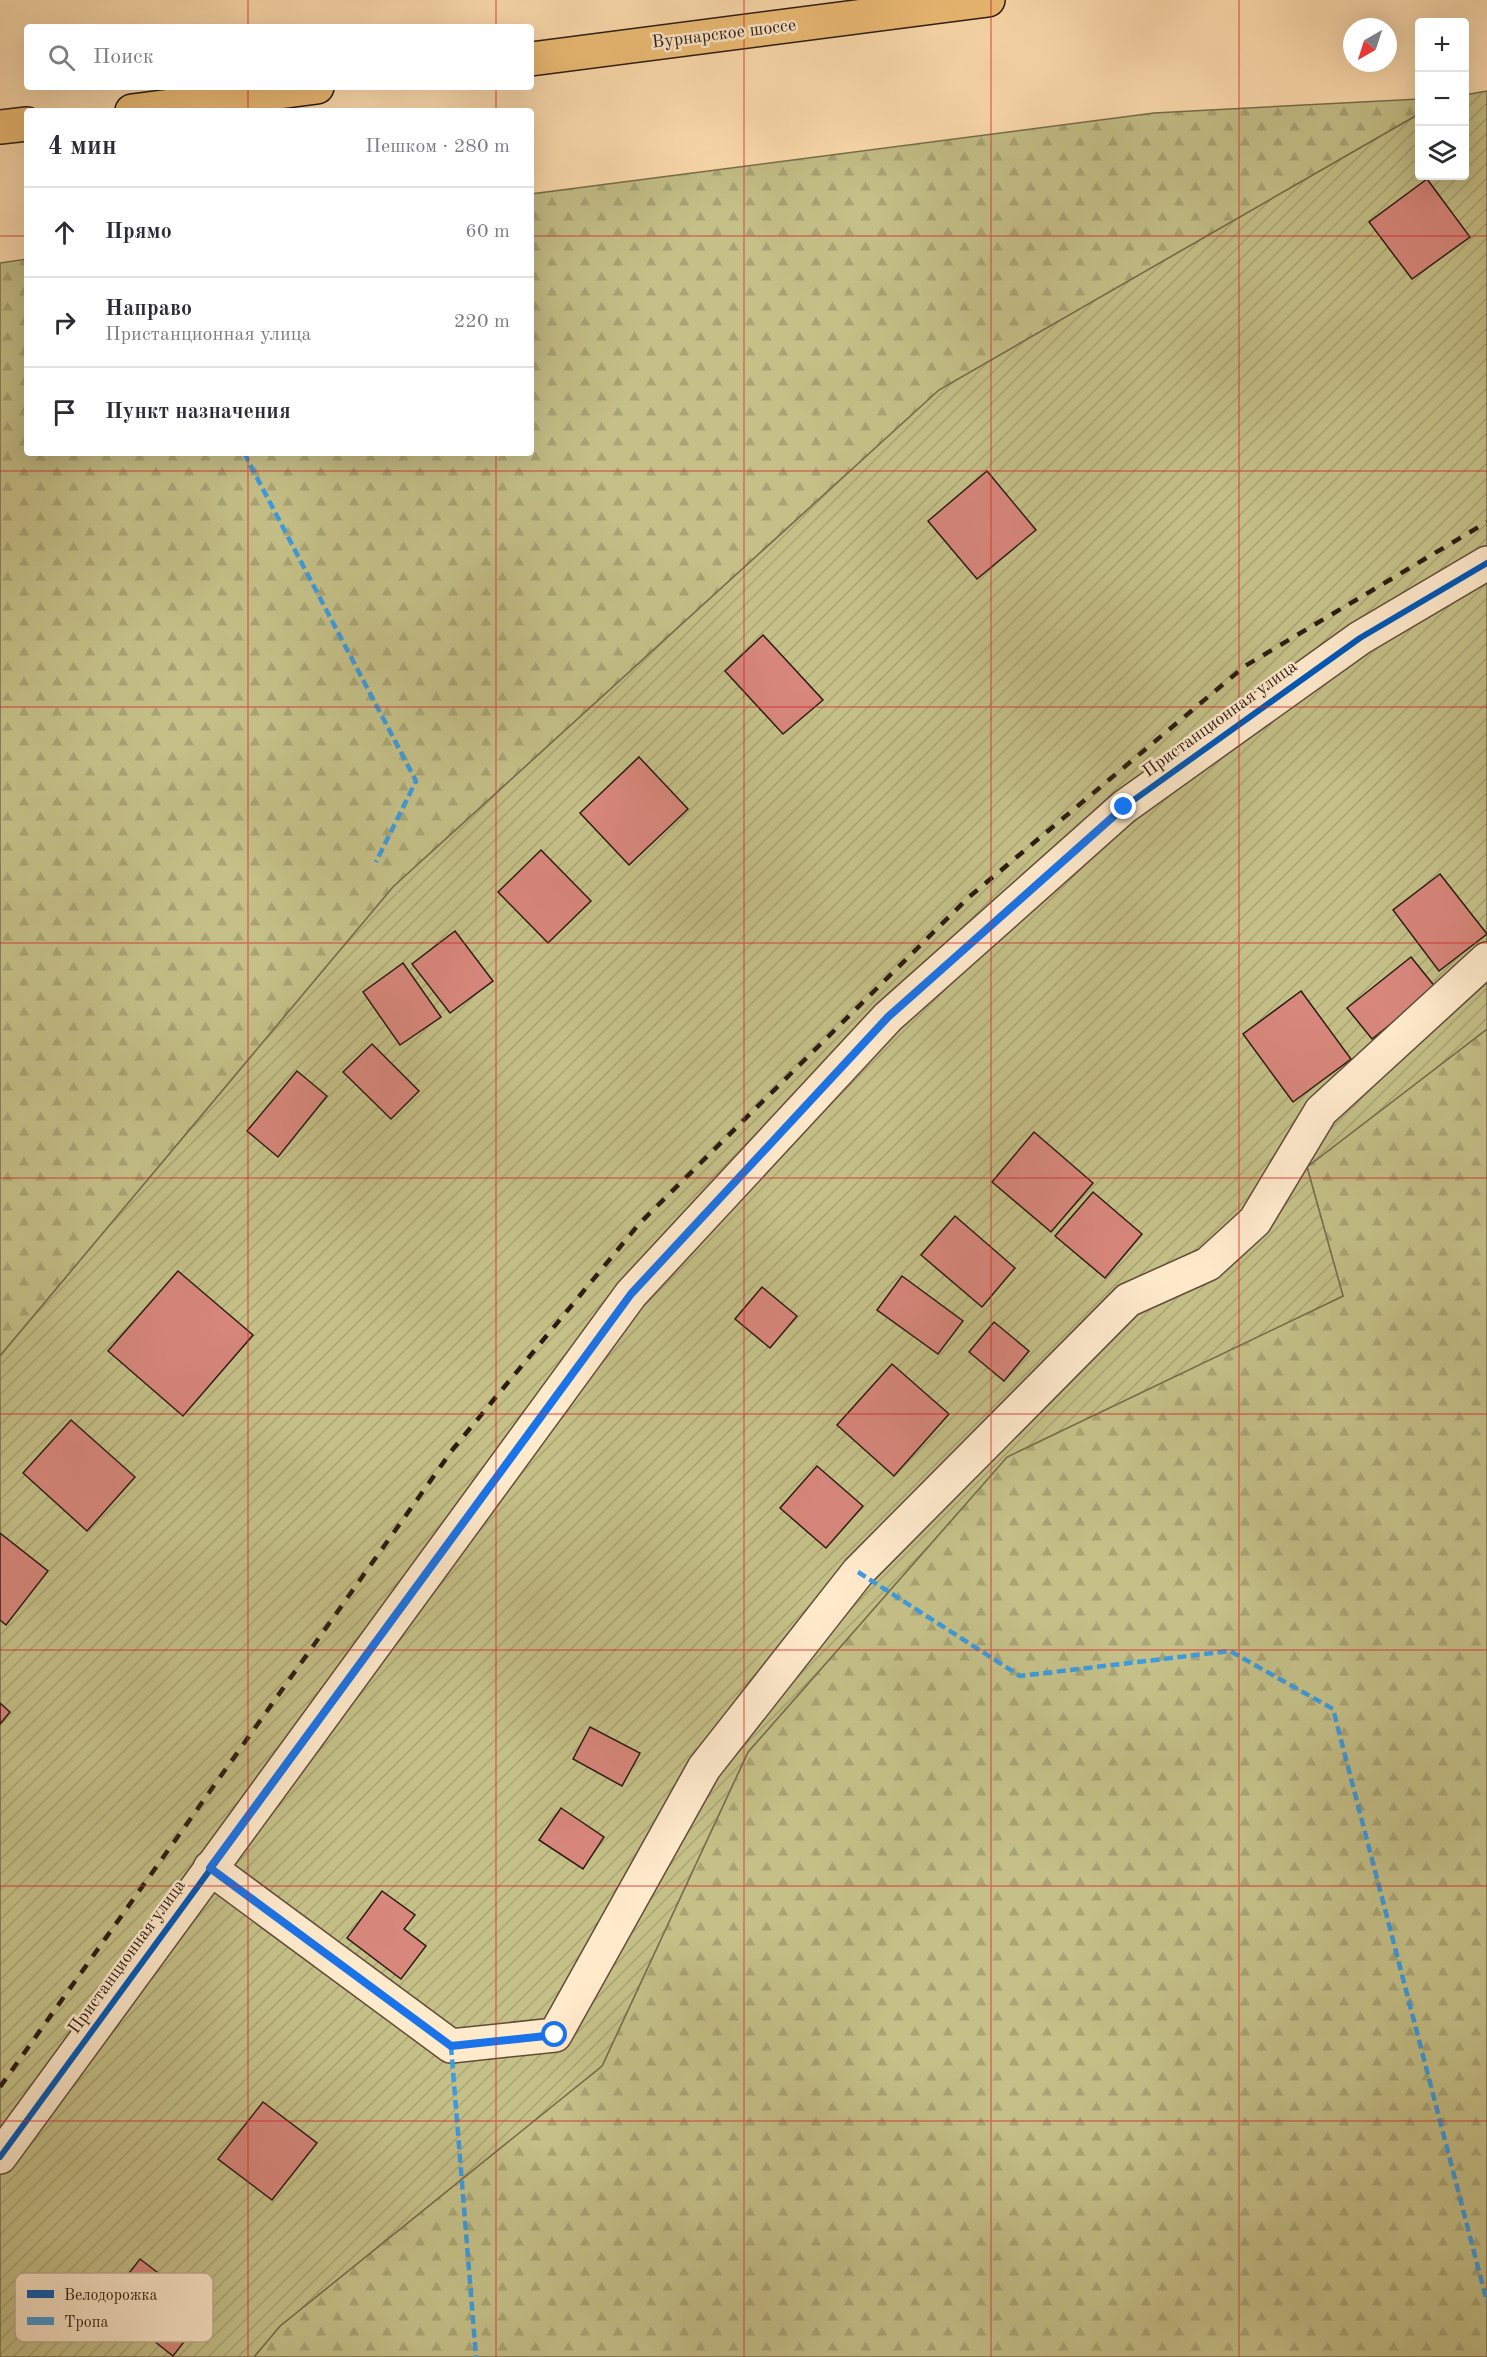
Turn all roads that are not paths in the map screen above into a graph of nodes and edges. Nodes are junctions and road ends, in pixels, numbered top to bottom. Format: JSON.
{"nodes":[{"id":1,"x":988,"y":0,"type":"edge"},
{"id":2,"x":534,"y":59,"type":"edge"},
{"id":3,"x":294,"y":90,"type":"edge"},
{"id":4,"x":155,"y":108,"type":"edge"},
{"id":5,"x":24,"y":124,"type":"edge"},
{"id":6,"x":0,"y":127,"type":"edge"},
{"id":7,"x":1487,"y":563,"type":"edge"},
{"id":8,"x":1487,"y":959,"type":"edge"},
{"id":9,"x":210,"y":1868,"type":"junction"},
{"id":10,"x":0,"y":2157,"type":"edge"}],
"edges":[{"from":1,"to":2,"type":"main road","name":"Вурнарское шоссе"},
{"from":3,"to":4,"type":"main road"},
{"from":5,"to":6,"type":"main road"},
{"from":7,"to":9,"type":"street","name":"Пристанционная улица"},
{"from":8,"to":9,"type":"street"},
{"from":9,"to":10,"type":"street","name":"Пристанционная улица"}]}
